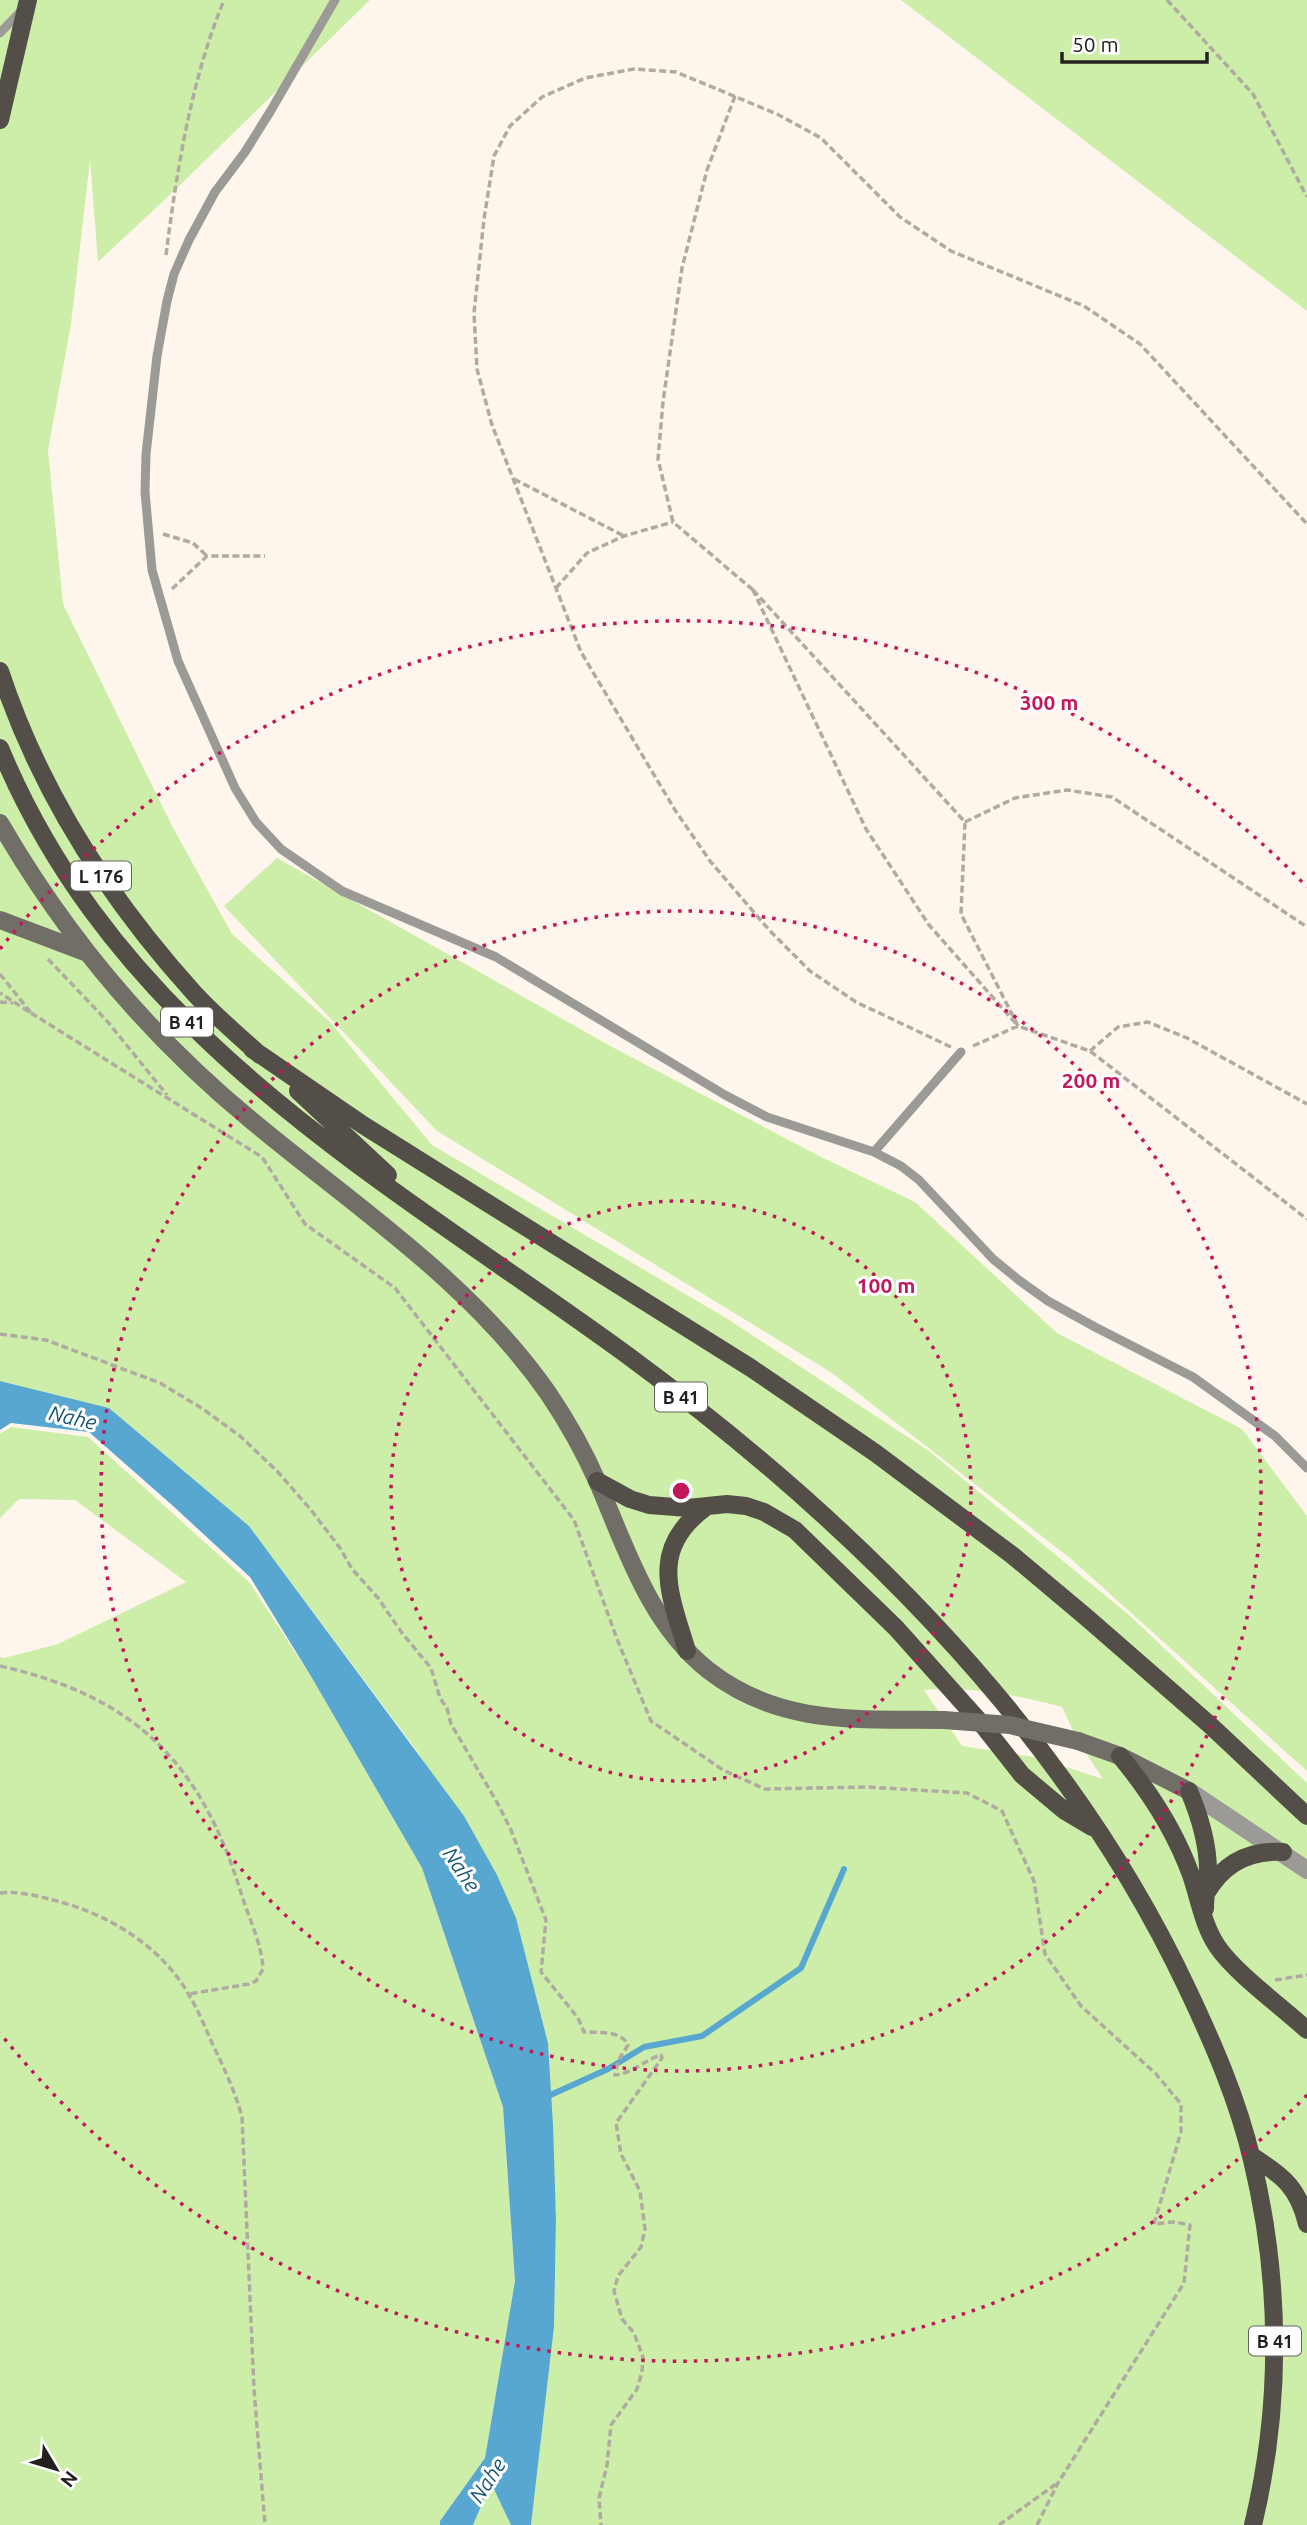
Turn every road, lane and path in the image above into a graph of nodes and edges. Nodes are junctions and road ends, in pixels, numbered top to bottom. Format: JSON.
{"nodes":[{"id":1,"x":225,"y":0,"type":"edge"},
{"id":2,"x":335,"y":0,"type":"edge"},
{"id":3,"x":1167,"y":0,"type":"edge"},
{"id":4,"x":27,"y":3,"type":"edge"},
{"id":5,"x":0,"y":33,"type":"edge"},
{"id":6,"x":735,"y":96,"type":"junction"},
{"id":7,"x":0,"y":120,"type":"edge"},
{"id":8,"x":1307,"y":197,"type":"edge"},
{"id":9,"x":164,"y":267,"type":"dead end"},
{"id":10,"x":512,"y":478,"type":"junction"},
{"id":11,"x":673,"y":522,"type":"junction"},
{"id":12,"x":1307,"y":524,"type":"edge"},
{"id":13,"x":147,"y":529,"type":"junction"},
{"id":14,"x":624,"y":536,"type":"junction"},
{"id":15,"x":207,"y":556,"type":"junction"},
{"id":16,"x":265,"y":556,"type":"dead end"},
{"id":17,"x":556,"y":588,"type":"junction"},
{"id":18,"x":753,"y":590,"type":"junction"},
{"id":19,"x":161,"y":600,"type":"junction"},
{"id":20,"x":0,"y":671,"type":"edge"},
{"id":21,"x":0,"y":748,"type":"edge"},
{"id":22,"x":965,"y":822,"type":"junction"},
{"id":23,"x":0,"y":823,"type":"edge"},
{"id":24,"x":0,"y":920,"type":"edge"},
{"id":25,"x":1307,"y":927,"type":"edge"},
{"id":26,"x":85,"y":952,"type":"junction"},
{"id":27,"x":46,"y":957,"type":"dead end"},
{"id":28,"x":0,"y":974,"type":"edge"},
{"id":29,"x":0,"y":993,"type":"edge"},
{"id":30,"x":0,"y":1002,"type":"edge"},
{"id":31,"x":16,"y":1003,"type":"junction"},
{"id":32,"x":1018,"y":1026,"type":"junction"},
{"id":33,"x":252,"y":1049,"type":"junction"},
{"id":34,"x":1090,"y":1051,"type":"junction"},
{"id":35,"x":961,"y":1052,"type":"junction"},
{"id":36,"x":171,"y":1100,"type":"dead end"},
{"id":37,"x":1307,"y":1104,"type":"edge"},
{"id":38,"x":874,"y":1152,"type":"junction"},
{"id":39,"x":1307,"y":1219,"type":"edge"},
{"id":40,"x":447,"y":1230,"type":"junction"},
{"id":41,"x":0,"y":1334,"type":"edge"},
{"id":42,"x":1307,"y":1468,"type":"edge"},
{"id":43,"x":597,"y":1481,"type":"junction"},
{"id":44,"x":707,"y":1506,"type":"junction"},
{"id":45,"x":687,"y":1651,"type":"junction"},
{"id":46,"x":0,"y":1666,"type":"edge"},
{"id":47,"x":1120,"y":1756,"type":"junction"},
{"id":48,"x":1189,"y":1791,"type":"junction"},
{"id":49,"x":1307,"y":1816,"type":"edge"},
{"id":50,"x":1098,"y":1831,"type":"junction"},
{"id":51,"x":1283,"y":1852,"type":"junction"},
{"id":52,"x":1307,"y":1870,"type":"edge"},
{"id":53,"x":1207,"y":1892,"type":"junction"},
{"id":54,"x":0,"y":1893,"type":"edge"},
{"id":55,"x":1205,"y":1916,"type":"junction"},
{"id":56,"x":1307,"y":1975,"type":"edge"},
{"id":57,"x":1259,"y":1987,"type":"junction"},
{"id":58,"x":189,"y":1994,"type":"junction"},
{"id":59,"x":1307,"y":2030,"type":"edge"},
{"id":60,"x":1252,"y":2157,"type":"junction"},
{"id":61,"x":1162,"y":2194,"type":"dead end"},
{"id":62,"x":1307,"y":2224,"type":"edge"},
{"id":63,"x":1058,"y":2483,"type":"junction"},
{"id":64,"x":265,"y":2525,"type":"edge"},
{"id":65,"x":601,"y":2525,"type":"edge"},
{"id":66,"x":999,"y":2525,"type":"edge"},
{"id":67,"x":1037,"y":2525,"type":"edge"},
{"id":68,"x":1253,"y":2525,"type":"edge"}],
"edges":[{"from":1,"to":9,"type":"path"},
{"from":2,"to":13,"type":"lane"},
{"from":3,"to":8,"type":"path"},
{"from":4,"to":5,"type":"lane"},
{"from":4,"to":7,"type":"main road"},
{"from":6,"to":10,"type":"path"},
{"from":6,"to":11,"type":"path"},
{"from":6,"to":12,"type":"path"},
{"from":10,"to":14,"type":"path"},
{"from":10,"to":17,"type":"path"},
{"from":11,"to":14,"type":"path"},
{"from":11,"to":18,"type":"path"},
{"from":13,"to":15,"type":"path"},
{"from":13,"to":19,"type":"lane"},
{"from":14,"to":17,"type":"path"},
{"from":15,"to":16,"type":"path"},
{"from":15,"to":19,"type":"path"},
{"from":17,"to":35,"type":"path"},
{"from":18,"to":22,"type":"path"},
{"from":18,"to":32,"type":"path"},
{"from":19,"to":38,"type":"lane"},
{"from":20,"to":33,"type":"main road","number":"L 176"},
{"from":21,"to":40,"type":"main road","number":"B 41"},
{"from":22,"to":25,"type":"path"},
{"from":22,"to":32,"type":"path"},
{"from":23,"to":26,"type":"main road","number":"L 176"},
{"from":24,"to":26,"type":"main road"},
{"from":26,"to":43,"type":"main road","number":"L 176"},
{"from":27,"to":36,"type":"path"},
{"from":28,"to":31,"type":"path"},
{"from":29,"to":31,"type":"path"},
{"from":30,"to":31,"type":"path"},
{"from":32,"to":34,"type":"path"},
{"from":32,"to":35,"type":"path"},
{"from":33,"to":40,"type":"main road","number":"L 176"},
{"from":33,"to":49,"type":"main road"},
{"from":34,"to":37,"type":"path"},
{"from":34,"to":39,"type":"path"},
{"from":35,"to":38,"type":"lane"},
{"from":38,"to":42,"type":"lane"},
{"from":40,"to":50,"type":"main road","number":"B 41"},
{"from":41,"to":65,"type":"path"},
{"from":43,"to":44,"type":"main road"},
{"from":43,"to":45,"type":"main road","number":"L 176"},
{"from":44,"to":45,"type":"main road"},
{"from":44,"to":50,"type":"main road"},
{"from":45,"to":47,"type":"main road","number":"L 176","bridge":true},
{"from":46,"to":58,"type":"path"},
{"from":47,"to":48,"type":"main road","number":"L 176"},
{"from":47,"to":55,"type":"main road"},
{"from":48,"to":51,"type":"street"},
{"from":48,"to":53,"type":"main road"},
{"from":50,"to":60,"type":"main road","number":"B 41"},
{"from":51,"to":52,"type":"street"},
{"from":51,"to":53,"type":"main road"},
{"from":53,"to":55,"type":"main road"},
{"from":54,"to":58,"type":"path"},
{"from":55,"to":57,"type":"main road"},
{"from":56,"to":57,"type":"path"},
{"from":57,"to":59,"type":"main road"},
{"from":58,"to":64,"type":"path"},
{"from":60,"to":62,"type":"main road"},
{"from":60,"to":68,"type":"main road","number":"B 41"},
{"from":61,"to":63,"type":"path"},
{"from":63,"to":66,"type":"path"},
{"from":63,"to":67,"type":"path"}]}
